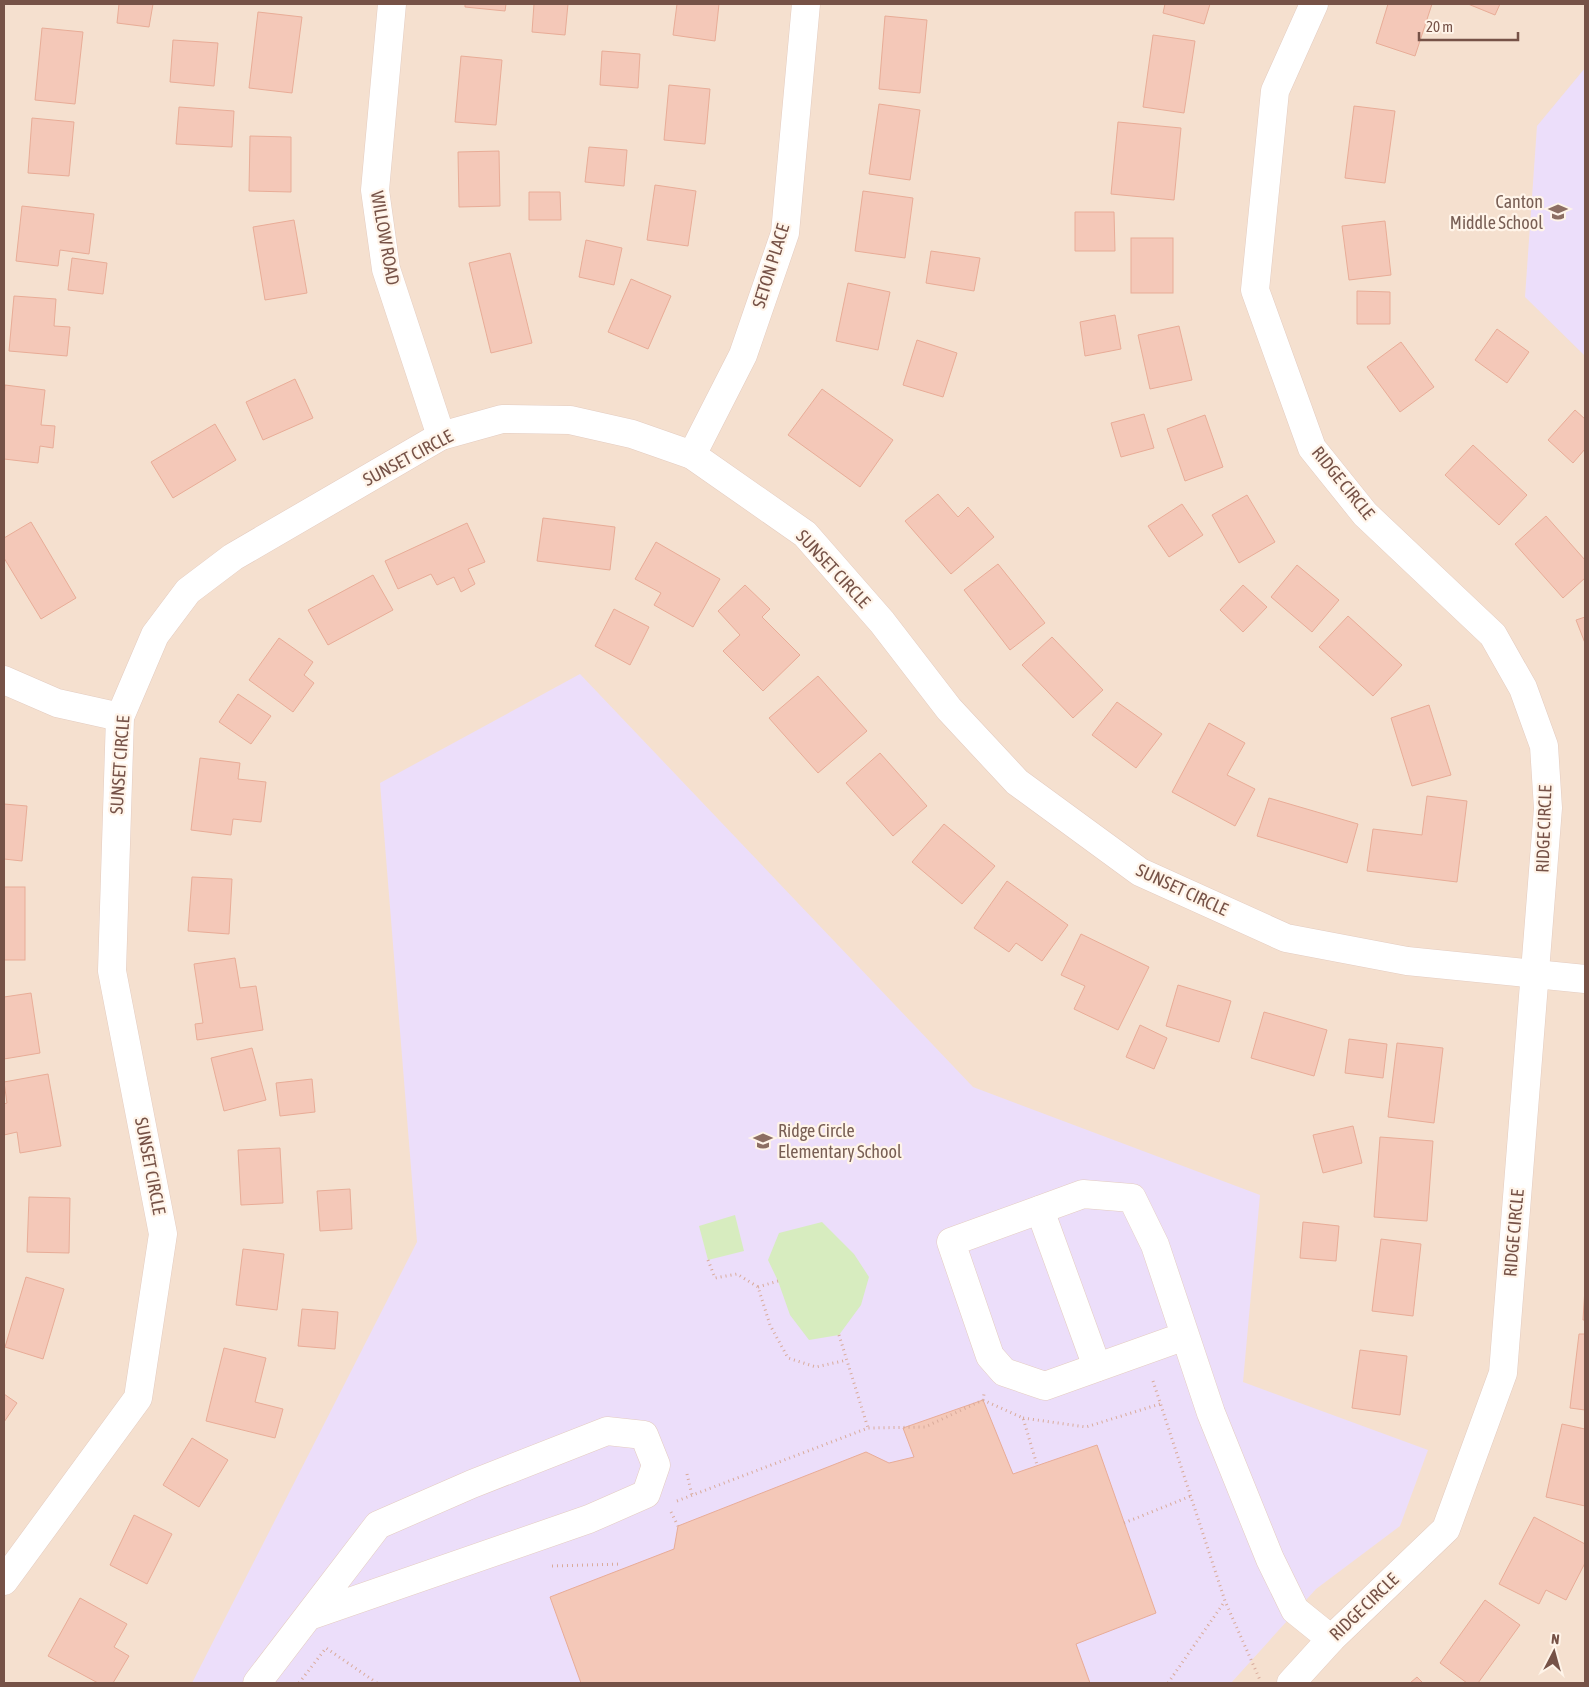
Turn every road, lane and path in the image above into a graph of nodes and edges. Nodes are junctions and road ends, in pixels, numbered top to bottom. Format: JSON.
{"nodes":[{"id":1,"x":392,"y":4,"type":"edge"},
{"id":2,"x":806,"y":4,"type":"edge"},
{"id":3,"x":1314,"y":4,"type":"edge"},
{"id":4,"x":441,"y":436,"type":"junction"},
{"id":5,"x":692,"y":455,"type":"junction"},
{"id":6,"x":4,"y":680,"type":"edge"},
{"id":7,"x":120,"y":718,"type":"junction"},
{"id":8,"x":1535,"y":973,"type":"junction"},
{"id":9,"x":1585,"y":979,"type":"edge"},
{"id":10,"x":1040,"y":1210,"type":"junction"},
{"id":11,"x":708,"y":1260,"type":"dead end"},
{"id":12,"x":778,"y":1281,"type":"dead end"},
{"id":13,"x":758,"y":1287,"type":"junction"},
{"id":14,"x":839,"y":1335,"type":"dead end"},
{"id":15,"x":1185,"y":1336,"type":"junction"},
{"id":16,"x":1143,"y":1351,"type":"junction"},
{"id":17,"x":990,"y":1356,"type":"junction"},
{"id":18,"x":846,"y":1360,"type":"junction"},
{"id":19,"x":1097,"y":1367,"type":"junction"},
{"id":20,"x":983,"y":1400,"type":"junction"},
{"id":21,"x":1160,"y":1404,"type":"junction"},
{"id":22,"x":1023,"y":1418,"type":"junction"},
{"id":23,"x":868,"y":1428,"type":"junction"},
{"id":24,"x":1038,"y":1465,"type":"dead end"},
{"id":25,"x":1191,"y":1496,"type":"junction"},
{"id":26,"x":676,"y":1502,"type":"dead end"},
{"id":27,"x":1124,"y":1523,"type":"dead end"},
{"id":28,"x":4,"y":1581,"type":"edge"},
{"id":29,"x":1225,"y":1601,"type":"junction"},
{"id":30,"x":309,"y":1616,"type":"junction"},
{"id":31,"x":1331,"y":1639,"type":"junction"},
{"id":32,"x":257,"y":1683,"type":"edge"},
{"id":33,"x":299,"y":1683,"type":"edge"},
{"id":34,"x":377,"y":1683,"type":"edge"},
{"id":35,"x":1168,"y":1683,"type":"edge"},
{"id":36,"x":1261,"y":1683,"type":"edge"},
{"id":37,"x":1292,"y":1683,"type":"edge"}],
"edges":[{"from":1,"to":4,"type":"street","name":"WILLOW ROAD"},
{"from":2,"to":5,"type":"street","name":"SETON PLACE"},
{"from":3,"to":8,"type":"street","name":"RIDGE CIRCLE"},
{"from":4,"to":5,"type":"street","name":"SUNSET CIRCLE"},
{"from":4,"to":7,"type":"street","name":"SUNSET CIRCLE"},
{"from":5,"to":8,"type":"street","name":"SUNSET CIRCLE"},
{"from":6,"to":7,"type":"street"},
{"from":7,"to":28,"type":"street","name":"SUNSET CIRCLE"},
{"from":8,"to":9,"type":"street","name":"SUNSET CIRCLE"},
{"from":8,"to":31,"type":"street","name":"RIDGE CIRCLE"},
{"from":10,"to":15,"type":"street"},
{"from":10,"to":17,"type":"street"},
{"from":10,"to":19,"type":"street"},
{"from":11,"to":13,"type":"path"},
{"from":12,"to":13,"type":"path"},
{"from":13,"to":18,"type":"path"},
{"from":14,"to":18,"type":"path"},
{"from":15,"to":16,"type":"street"},
{"from":15,"to":31,"type":"street"},
{"from":16,"to":19,"type":"street"},
{"from":16,"to":21,"type":"path"},
{"from":17,"to":19,"type":"street"},
{"from":17,"to":20,"type":"path"},
{"from":18,"to":23,"type":"path"},
{"from":20,"to":22,"type":"path"},
{"from":20,"to":23,"type":"path"},
{"from":21,"to":22,"type":"path"},
{"from":21,"to":25,"type":"path"},
{"from":22,"to":24,"type":"path"},
{"from":23,"to":26,"type":"path"},
{"from":25,"to":27,"type":"path"},
{"from":25,"to":29,"type":"path"},
{"from":29,"to":35,"type":"path"},
{"from":29,"to":36,"type":"path"},
{"from":30,"to":30,"type":"street"},
{"from":30,"to":32,"type":"street"},
{"from":31,"to":37,"type":"street","name":"RIDGE CIRCLE"},
{"from":33,"to":34,"type":"path"}]}
